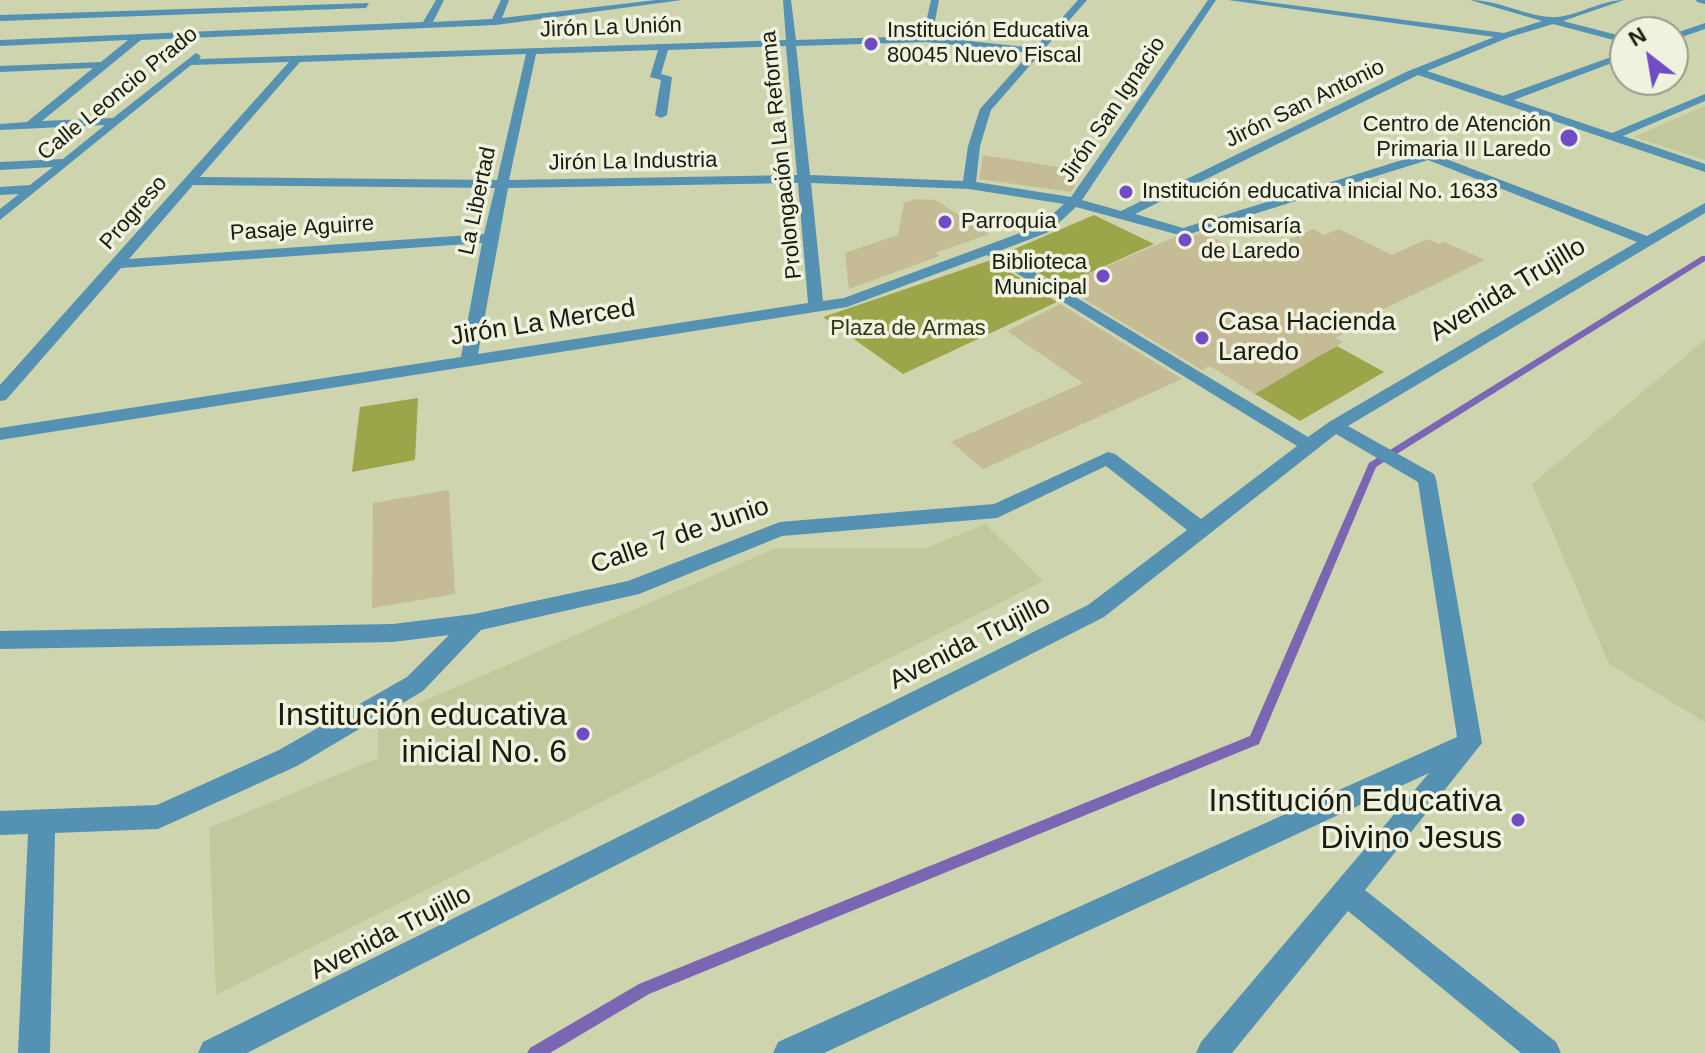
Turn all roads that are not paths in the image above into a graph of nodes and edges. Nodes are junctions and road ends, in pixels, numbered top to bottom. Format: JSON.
{"nodes":[{"id":1,"x":184,"y":0,"type":"edge"},
{"id":2,"x":440,"y":0,"type":"edge"},
{"id":3,"x":505,"y":0,"type":"edge"},
{"id":4,"x":570,"y":0,"type":"edge"},
{"id":5,"x":678,"y":0,"type":"edge"},
{"id":6,"x":787,"y":0,"type":"edge"},
{"id":7,"x":935,"y":0,"type":"edge"},
{"id":8,"x":1083,"y":0,"type":"edge"},
{"id":9,"x":1212,"y":0,"type":"edge"},
{"id":10,"x":1232,"y":0,"type":"edge"},
{"id":11,"x":1475,"y":0,"type":"edge"},
{"id":12,"x":1620,"y":0,"type":"edge"},
{"id":13,"x":368,"y":2,"type":"edge"},
{"id":14,"x":171,"y":12,"type":"junction"},
{"id":15,"x":567,"y":15,"type":"junction"},
{"id":16,"x":0,"y":18,"type":"edge"},
{"id":17,"x":1556,"y":20,"type":"junction"},
{"id":18,"x":496,"y":22,"type":"junction"},
{"id":19,"x":426,"y":26,"type":"junction"},
{"id":20,"x":346,"y":28,"type":"junction"},
{"id":21,"x":225,"y":34,"type":"junction"},
{"id":22,"x":1507,"y":35,"type":"junction"},
{"id":23,"x":1609,"y":35,"type":"edge"},
{"id":24,"x":139,"y":37,"type":"junction"},
{"id":25,"x":927,"y":39,"type":"junction"},
{"id":26,"x":790,"y":42,"type":"junction"},
{"id":27,"x":0,"y":43,"type":"edge"},
{"id":28,"x":664,"y":47,"type":"junction"},
{"id":29,"x":532,"y":51,"type":"junction"},
{"id":30,"x":1035,"y":51,"type":"junction"},
{"id":31,"x":298,"y":58,"type":"junction"},
{"id":32,"x":1609,"y":61,"type":"edge"},
{"id":33,"x":188,"y":62,"type":"junction"},
{"id":34,"x":104,"y":65,"type":"junction"},
{"id":35,"x":2,"y":71,"type":"edge"},
{"id":36,"x":1417,"y":71,"type":"junction"},
{"id":37,"x":1705,"y":97,"type":"edge"},
{"id":38,"x":1504,"y":100,"type":"junction"},
{"id":39,"x":661,"y":115,"type":"dead end"},
{"id":40,"x":112,"y":121,"type":"junction"},
{"id":41,"x":29,"y":126,"type":"junction"},
{"id":42,"x":0,"y":127,"type":"edge"},
{"id":43,"x":1612,"y":137,"type":"junction"},
{"id":44,"x":67,"y":162,"type":"junction"},
{"id":45,"x":0,"y":166,"type":"edge"},
{"id":46,"x":1705,"y":168,"type":"edge"},
{"id":47,"x":806,"y":179,"type":"junction"},
{"id":48,"x":192,"y":181,"type":"junction"},
{"id":49,"x":502,"y":184,"type":"junction"},
{"id":50,"x":969,"y":185,"type":"junction"},
{"id":51,"x":34,"y":189,"type":"junction"},
{"id":52,"x":0,"y":191,"type":"edge"},
{"id":53,"x":1074,"y":202,"type":"junction"},
{"id":54,"x":1705,"y":207,"type":"edge"},
{"id":55,"x":1125,"y":214,"type":"junction"},
{"id":56,"x":0,"y":216,"type":"edge"},
{"id":57,"x":490,"y":238,"type":"junction"},
{"id":58,"x":1645,"y":240,"type":"junction"},
{"id":59,"x":988,"y":250,"type":"junction"},
{"id":60,"x":118,"y":264,"type":"junction"},
{"id":61,"x":816,"y":306,"type":"junction"},
{"id":62,"x":469,"y":361,"type":"junction"},
{"id":63,"x":0,"y":396,"type":"edge"},
{"id":64,"x":1335,"y":426,"type":"junction"},
{"id":65,"x":0,"y":434,"type":"edge"},
{"id":66,"x":1309,"y":446,"type":"junction"},
{"id":67,"x":1200,"y":529,"type":"junction"},
{"id":68,"x":474,"y":623,"type":"junction"},
{"id":69,"x":0,"y":640,"type":"edge"},
{"id":70,"x":1470,"y":743,"type":"junction"},
{"id":71,"x":42,"y":821,"type":"junction"},
{"id":72,"x":0,"y":823,"type":"edge"},
{"id":73,"x":1346,"y":892,"type":"junction"},
{"id":74,"x":34,"y":1053,"type":"edge"},
{"id":75,"x":214,"y":1053,"type":"edge"},
{"id":76,"x":789,"y":1053,"type":"edge"},
{"id":77,"x":1212,"y":1053,"type":"edge"},
{"id":78,"x":1545,"y":1053,"type":"edge"}],
"edges":[{"from":1,"to":14,"type":"street"},
{"from":2,"to":19,"type":"street"},
{"from":3,"to":18,"type":"street"},
{"from":4,"to":15,"type":"street"},
{"from":5,"to":15,"type":"street"},
{"from":6,"to":26,"type":"street","name":"Prolongación La Reforma"},
{"from":7,"to":25,"type":"street"},
{"from":8,"to":30,"type":"street"},
{"from":9,"to":53,"type":"street","name":"Jirón San Ignacio"},
{"from":10,"to":22,"type":"street"},
{"from":11,"to":17,"type":"street"},
{"from":12,"to":17,"type":"street","name":"Jirón San Antonio"},
{"from":13,"to":14,"type":"street"},
{"from":13,"to":20,"type":"street"},
{"from":14,"to":16,"type":"street"},
{"from":14,"to":24,"type":"street"},
{"from":15,"to":18,"type":"street"},
{"from":17,"to":22,"type":"street","name":"Jirón San Antonio"},
{"from":17,"to":23,"type":"street"},
{"from":18,"to":19,"type":"street"},
{"from":19,"to":20,"type":"street"},
{"from":20,"to":21,"type":"street"},
{"from":21,"to":24,"type":"street"},
{"from":21,"to":33,"type":"street","name":"Calle Leoncio Prado"},
{"from":22,"to":36,"type":"street","name":"Jirón San Antonio"},
{"from":24,"to":27,"type":"street"},
{"from":24,"to":34,"type":"street"},
{"from":25,"to":26,"type":"street","name":"Jirón La Unión"},
{"from":25,"to":30,"type":"street","name":"Jirón La Unión"},
{"from":26,"to":28,"type":"street","name":"Jirón La Unión"},
{"from":26,"to":47,"type":"street","name":"Prolongación La Reforma"},
{"from":28,"to":29,"type":"street","name":"Jirón La Unión"},
{"from":28,"to":39,"type":"street"},
{"from":29,"to":31,"type":"street","name":"Jirón La Unión"},
{"from":29,"to":49,"type":"street","name":"La Libertad"},
{"from":30,"to":50,"type":"street"},
{"from":31,"to":33,"type":"street","name":"Jirón La Unión"},
{"from":31,"to":48,"type":"street","name":"Progreso"},
{"from":32,"to":38,"type":"street"},
{"from":33,"to":40,"type":"street","name":"Calle Leoncio Prado"},
{"from":34,"to":35,"type":"street"},
{"from":34,"to":41,"type":"street"},
{"from":36,"to":38,"type":"street"},
{"from":36,"to":55,"type":"street","name":"Jirón San Antonio"},
{"from":37,"to":43,"type":"street"},
{"from":38,"to":43,"type":"street"},
{"from":40,"to":41,"type":"street"},
{"from":40,"to":44,"type":"street","name":"Calle Leoncio Prado"},
{"from":41,"to":42,"type":"street"},
{"from":43,"to":46,"type":"street"},
{"from":44,"to":45,"type":"street"},
{"from":44,"to":51,"type":"street","name":"Calle Leoncio Prado"},
{"from":47,"to":49,"type":"street","name":"Jirón La Industria"},
{"from":47,"to":50,"type":"street","name":"Jirón La Industria"},
{"from":47,"to":61,"type":"street","name":"Prolongación La Reforma"},
{"from":48,"to":49,"type":"street","name":"Jirón La Industria"},
{"from":48,"to":60,"type":"street","name":"Progreso"},
{"from":49,"to":57,"type":"street","name":"La Libertad"},
{"from":50,"to":53,"type":"street","name":"Jirón La Industria"},
{"from":51,"to":52,"type":"street"},
{"from":51,"to":56,"type":"street","name":"Calle Leoncio Prado"},
{"from":53,"to":55,"type":"street"},
{"from":53,"to":59,"type":"street","name":"Jirón La Merced"},
{"from":54,"to":58,"type":"street","name":"Avenida Trujillo"},
{"from":55,"to":58,"type":"street"},
{"from":57,"to":60,"type":"street","name":"Pasaje Aguirre"},
{"from":57,"to":62,"type":"street","name":"La Libertad"},
{"from":58,"to":64,"type":"street","name":"Avenida Trujillo"},
{"from":59,"to":61,"type":"street","name":"Jirón La Merced"},
{"from":59,"to":66,"type":"street"},
{"from":60,"to":63,"type":"street","name":"Progreso"},
{"from":61,"to":62,"type":"street","name":"Jirón La Merced"},
{"from":62,"to":65,"type":"street","name":"Jirón La Merced"},
{"from":64,"to":66,"type":"street","name":"Avenida Trujillo"},
{"from":64,"to":70,"type":"street"},
{"from":66,"to":67,"type":"street","name":"Avenida Trujillo"},
{"from":67,"to":68,"type":"street","name":"Calle 7 de Junio"},
{"from":67,"to":75,"type":"street","name":"Avenida Trujillo"},
{"from":68,"to":69,"type":"street","name":"Calle 7 de Junio"},
{"from":68,"to":71,"type":"street"},
{"from":70,"to":73,"type":"street"},
{"from":70,"to":76,"type":"street"},
{"from":71,"to":72,"type":"street"},
{"from":71,"to":74,"type":"street"},
{"from":73,"to":77,"type":"street"},
{"from":73,"to":78,"type":"street"}]}
